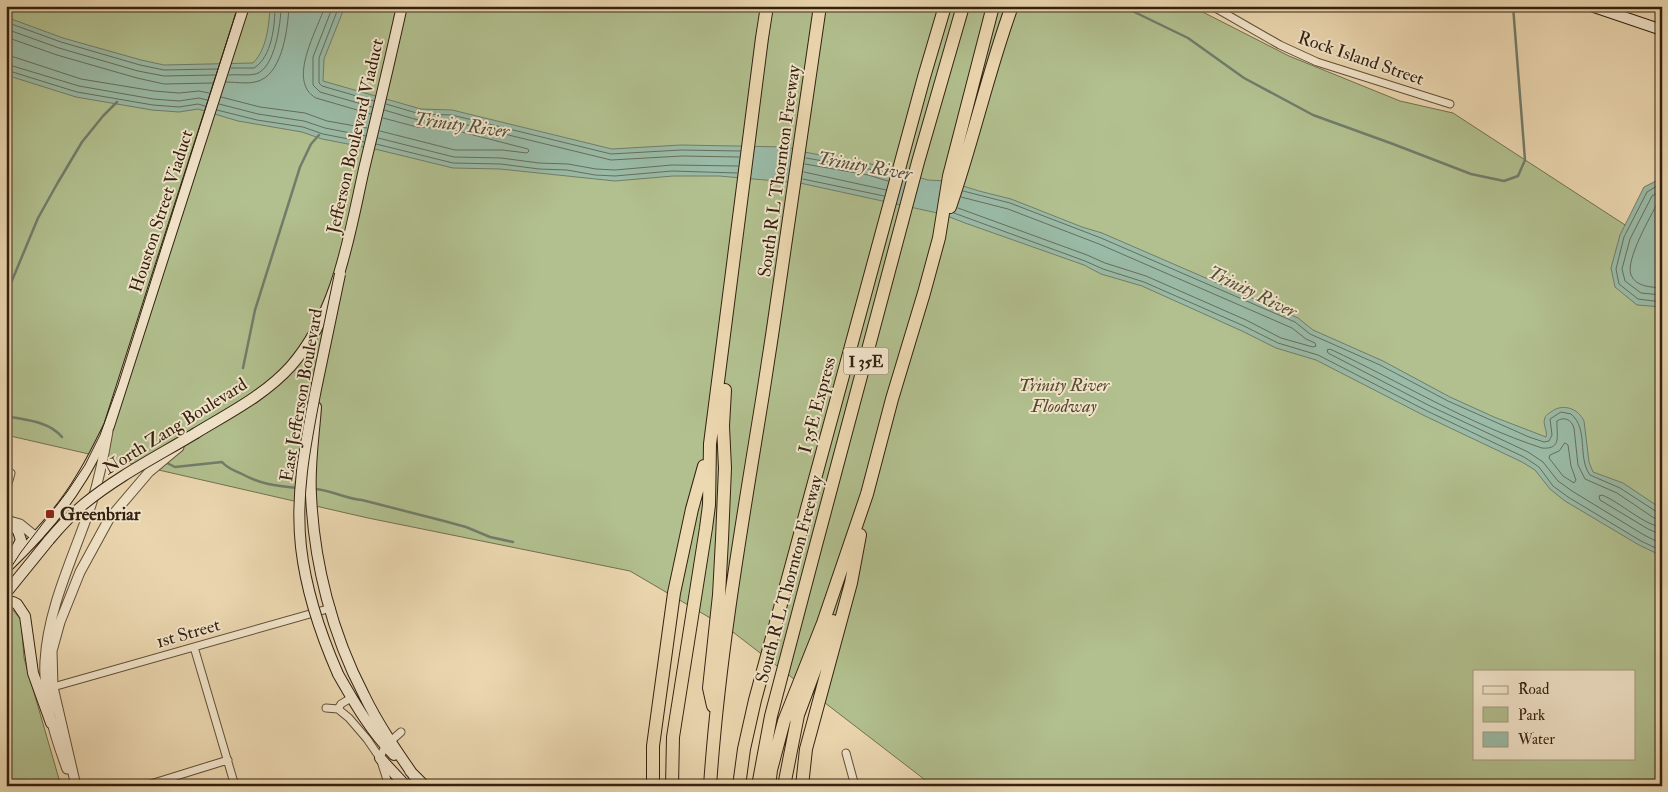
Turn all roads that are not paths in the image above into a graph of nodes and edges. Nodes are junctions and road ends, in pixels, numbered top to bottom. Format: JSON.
{"nodes":[{"id":1,"x":244,"y":6,"type":"edge"},
{"id":2,"x":402,"y":6,"type":"edge"},
{"id":3,"x":761,"y":6,"type":"edge"},
{"id":4,"x":767,"y":6,"type":"edge"},
{"id":5,"x":820,"y":6,"type":"edge"},
{"id":6,"x":945,"y":6,"type":"edge"},
{"id":7,"x":963,"y":6,"type":"edge"},
{"id":8,"x":992,"y":6,"type":"edge"},
{"id":9,"x":999,"y":6,"type":"edge"},
{"id":10,"x":1012,"y":6,"type":"edge"},
{"id":11,"x":1212,"y":6,"type":"edge"},
{"id":12,"x":1590,"y":6,"type":"edge"},
{"id":13,"x":1662,"y":30,"type":"edge"},
{"id":14,"x":762,"y":38,"type":"junction"},
{"id":15,"x":969,"y":99,"type":"junction"},
{"id":16,"x":1450,"y":104,"type":"dead end"},
{"id":17,"x":738,"y":226,"type":"junction"},
{"id":18,"x":939,"y":238,"type":"junction"},
{"id":19,"x":340,"y":274,"type":"junction"},
{"id":20,"x":318,"y":381,"type":"junction"},
{"id":21,"x":109,"y":426,"type":"junction"},
{"id":22,"x":196,"y":433,"type":"junction"},
{"id":23,"x":710,"y":444,"type":"junction"},
{"id":24,"x":6,"y":470,"type":"edge"},
{"id":25,"x":6,"y":491,"type":"edge"},
{"id":26,"x":867,"y":494,"type":"junction"},
{"id":27,"x":7,"y":520,"type":"edge"},
{"id":28,"x":36,"y":537,"type":"junction"},
{"id":29,"x":858,"y":549,"type":"junction"},
{"id":30,"x":6,"y":568,"type":"edge"},
{"id":31,"x":6,"y":593,"type":"edge"},
{"id":32,"x":6,"y":603,"type":"edge"},
{"id":33,"x":331,"y":608,"type":"junction"},
{"id":34,"x":194,"y":647,"type":"junction"},
{"id":35,"x":715,"y":681,"type":"junction"},
{"id":36,"x":53,"y":688,"type":"junction"},
{"id":37,"x":351,"y":698,"type":"junction"},
{"id":38,"x":326,"y":708,"type":"dead end"},
{"id":39,"x":338,"y":709,"type":"junction"},
{"id":40,"x":51,"y":723,"type":"junction"},
{"id":41,"x":401,"y":732,"type":"dead end"},
{"id":42,"x":388,"y":743,"type":"junction"},
{"id":43,"x":846,"y":753,"type":"dead end"},
{"id":44,"x":380,"y":758,"type":"junction"},
{"id":45,"x":228,"y":760,"type":"junction"},
{"id":46,"x":672,"y":780,"type":"edge"},
{"id":47,"x":75,"y":786,"type":"edge"},
{"id":48,"x":144,"y":786,"type":"edge"},
{"id":49,"x":235,"y":786,"type":"edge"},
{"id":50,"x":389,"y":786,"type":"edge"},
{"id":51,"x":406,"y":786,"type":"edge"},
{"id":52,"x":425,"y":786,"type":"edge"},
{"id":53,"x":653,"y":786,"type":"edge"},
{"id":54,"x":710,"y":786,"type":"edge"},
{"id":55,"x":739,"y":786,"type":"edge"},
{"id":56,"x":758,"y":786,"type":"edge"},
{"id":57,"x":769,"y":786,"type":"edge"},
{"id":58,"x":784,"y":786,"type":"edge"},
{"id":59,"x":802,"y":786,"type":"edge"},
{"id":60,"x":855,"y":786,"type":"edge"}],
"edges":[{"from":1,"to":21,"type":"main road","name":"Houston Street Viaduct"},
{"from":2,"to":19,"type":"main road","name":"Jefferson Boulevard Viaduct"},
{"from":3,"to":14,"type":"highway"},
{"from":4,"to":14,"type":"highway"},
{"from":5,"to":35,"type":"highway","name":"South R L Thornton Freeway"},
{"from":6,"to":55,"type":"highway","name":"I 35E Express"},
{"from":7,"to":56,"type":"highway","name":"South R L Thornton Freeway","number":"I 35E"},
{"from":8,"to":15,"type":"highway"},
{"from":9,"to":15,"type":"highway"},
{"from":10,"to":18,"type":"highway"},
{"from":11,"to":16,"type":"street","name":"Rock Island Street"},
{"from":12,"to":13,"type":"main road"},
{"from":14,"to":17,"type":"highway"},
{"from":15,"to":18,"type":"highway"},
{"from":17,"to":23,"type":"highway"},
{"from":17,"to":35,"type":"highway"},
{"from":18,"to":26,"type":"highway"},
{"from":19,"to":20,"type":"main road","name":"East Jefferson Boulevard","bridge":true},
{"from":19,"to":22,"type":"main road","name":"North Zang Boulevard","bridge":true},
{"from":20,"to":33,"type":"main road","bridge":true},
{"from":20,"to":37,"type":"main road","name":"East Jefferson Boulevard","bridge":true},
{"from":21,"to":28,"type":"main road","name":"North Zang Boulevard"},
{"from":21,"to":40,"type":"street"},
{"from":22,"to":31,"type":"main road","name":"North Zang Boulevard","bridge":true},
{"from":22,"to":36,"type":"street","bridge":true},
{"from":23,"to":46,"type":"highway"},
{"from":23,"to":53,"type":"highway"},
{"from":24,"to":25,"type":"street"},
{"from":26,"to":29,"type":"highway"},
{"from":26,"to":57,"type":"highway"},
{"from":27,"to":28,"type":"street"},
{"from":27,"to":30,"type":"main road"},
{"from":28,"to":30,"type":"main road","name":"North Zang Boulevard"},
{"from":29,"to":58,"type":"highway"},
{"from":29,"to":59,"type":"highway"},
{"from":32,"to":40,"type":"main road"},
{"from":33,"to":34,"type":"street","name":"1st Street"},
{"from":33,"to":42,"type":"main road"},
{"from":34,"to":36,"type":"street","name":"1st Street"},
{"from":34,"to":45,"type":"street"},
{"from":35,"to":54,"type":"highway","name":"South R L Thornton Freeway"},
{"from":36,"to":47,"type":"street"},
{"from":37,"to":39,"type":"street"},
{"from":37,"to":42,"type":"main road","name":"East Jefferson Boulevard"},
{"from":38,"to":39,"type":"street"},
{"from":39,"to":44,"type":"street"},
{"from":40,"to":47,"type":"street"},
{"from":41,"to":42,"type":"street"},
{"from":42,"to":44,"type":"street"},
{"from":42,"to":52,"type":"main road"},
{"from":43,"to":60,"type":"street"},
{"from":44,"to":50,"type":"street"},
{"from":44,"to":51,"type":"main road"},
{"from":45,"to":48,"type":"street"},
{"from":45,"to":49,"type":"street"}]}
